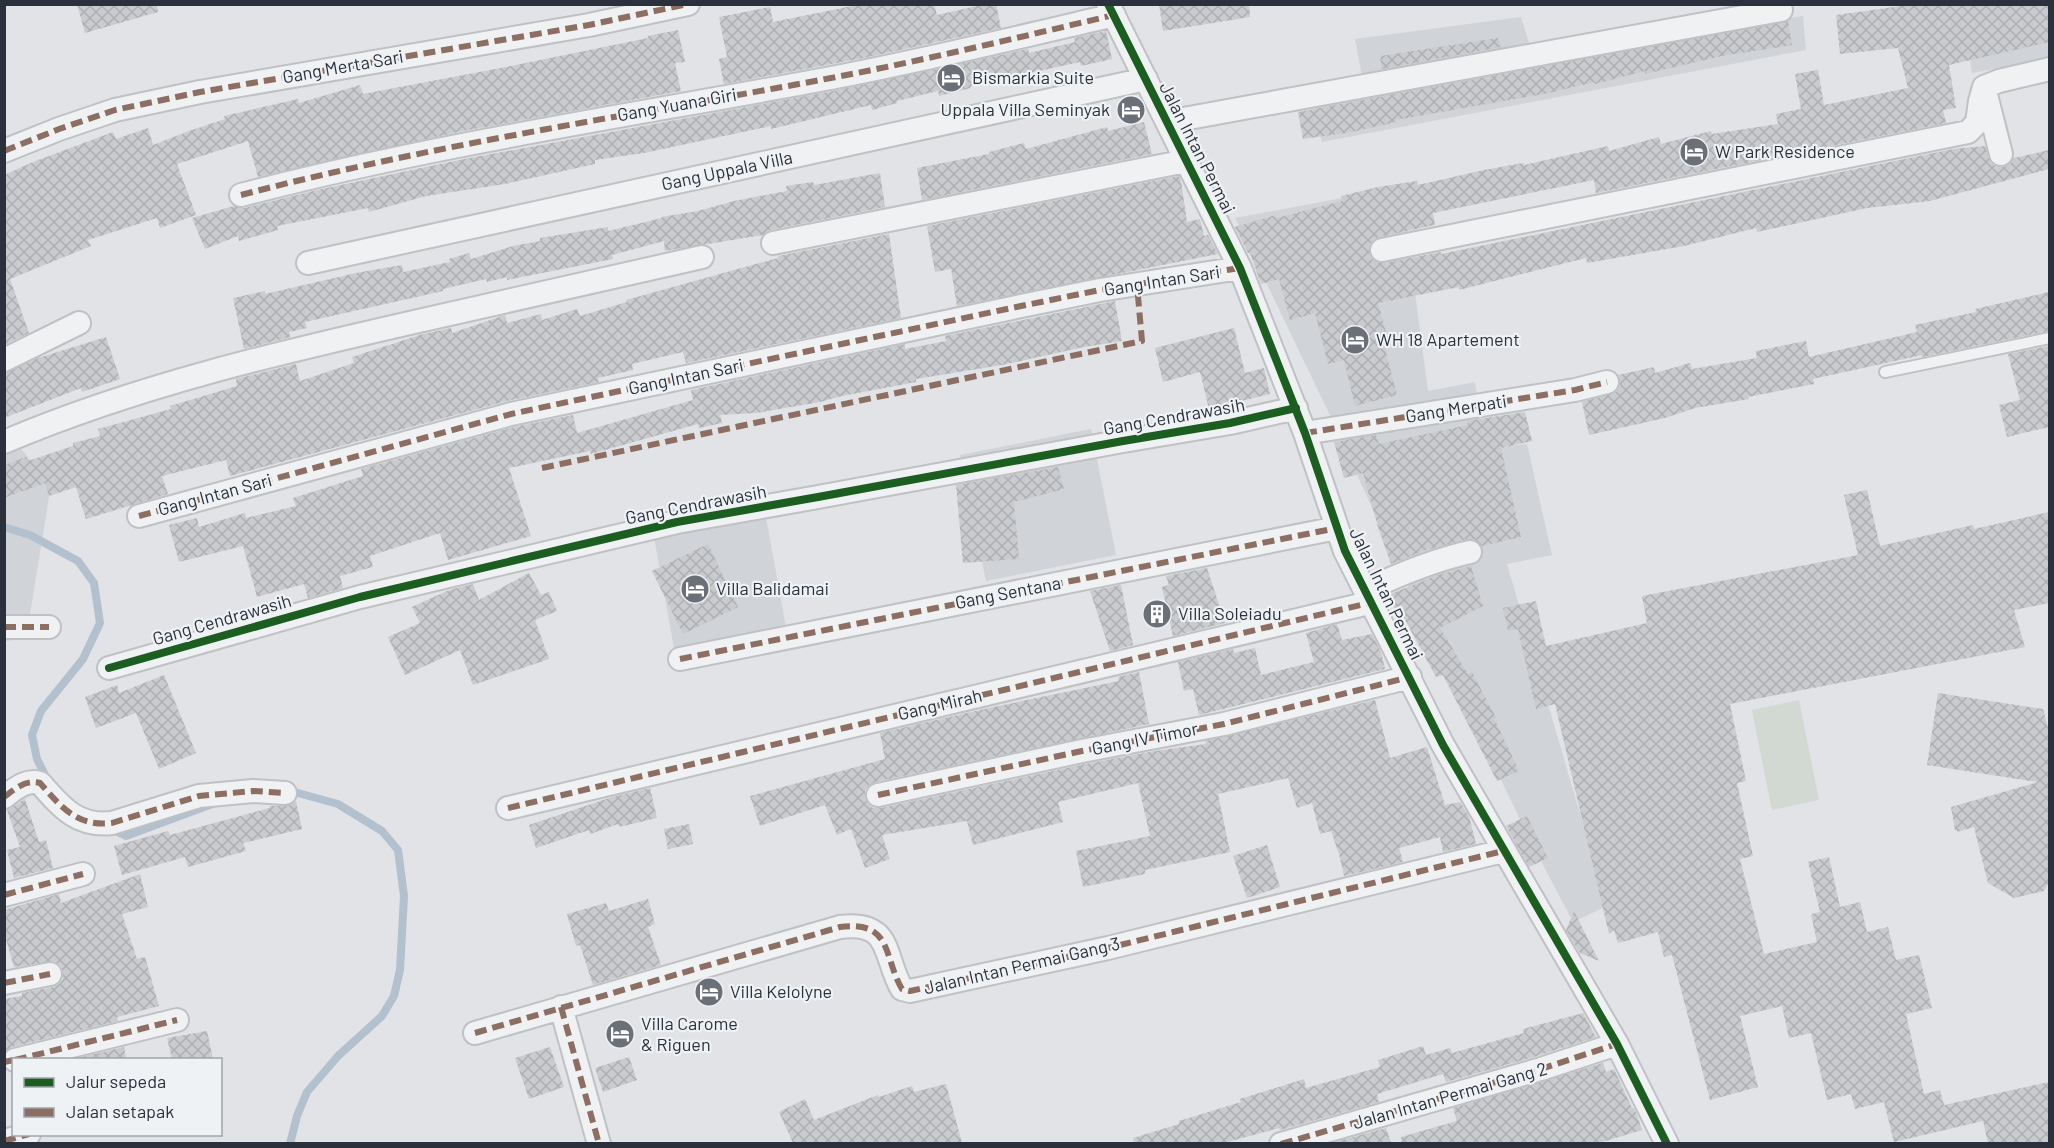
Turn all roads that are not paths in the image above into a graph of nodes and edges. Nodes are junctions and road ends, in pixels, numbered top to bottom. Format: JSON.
{"nodes":[{"id":1,"x":688,"y":4,"type":"edge"},
{"id":2,"x":1111,"y":10,"type":"edge"},
{"id":3,"x":1780,"y":10,"type":"dead end"},
{"id":4,"x":2049,"y":69,"type":"edge"},
{"id":5,"x":1146,"y":79,"type":"junction"},
{"id":6,"x":1984,"y":87,"type":"junction"},
{"id":7,"x":1167,"y":122,"type":"junction"},
{"id":8,"x":4,"y":151,"type":"edge"},
{"id":9,"x":2001,"y":154,"type":"dead end"},
{"id":10,"x":1186,"y":161,"type":"junction"},
{"id":11,"x":241,"y":195,"type":"dead end"},
{"id":12,"x":773,"y":243,"type":"dead end"},
{"id":13,"x":1382,"y":250,"type":"dead end"},
{"id":14,"x":702,"y":256,"type":"dead end"},
{"id":15,"x":308,"y":263,"type":"dead end"},
{"id":16,"x":1240,"y":268,"type":"junction"},
{"id":17,"x":79,"y":323,"type":"dead end"},
{"id":18,"x":2049,"y":338,"type":"edge"},
{"id":19,"x":4,"y":360,"type":"edge"},
{"id":20,"x":1885,"y":372,"type":"dead end"},
{"id":21,"x":1607,"y":382,"type":"dead end"},
{"id":22,"x":1296,"y":408,"type":"junction"},
{"id":23,"x":1305,"y":433,"type":"junction"},
{"id":24,"x":4,"y":442,"type":"edge"},
{"id":25,"x":139,"y":516,"type":"dead end"},
{"id":26,"x":1337,"y":528,"type":"junction"},
{"id":27,"x":1470,"y":552,"type":"dead end"},
{"id":28,"x":1369,"y":596,"type":"junction"},
{"id":29,"x":4,"y":627,"type":"edge"},
{"id":30,"x":49,"y":627,"type":"dead end"},
{"id":31,"x":680,"y":659,"type":"dead end"},
{"id":32,"x":109,"y":668,"type":"dead end"},
{"id":33,"x":1410,"y":677,"type":"junction"},
{"id":34,"x":285,"y":793,"type":"dead end"},
{"id":35,"x":878,"y":795,"type":"dead end"},
{"id":36,"x":4,"y":797,"type":"edge"},
{"id":37,"x":508,"y":808,"type":"dead end"},
{"id":38,"x":1503,"y":851,"type":"junction"},
{"id":39,"x":83,"y":874,"type":"dead end"},
{"id":40,"x":4,"y":895,"type":"edge"},
{"id":41,"x":50,"y":974,"type":"dead end"},
{"id":42,"x":4,"y":983,"type":"edge"},
{"id":43,"x":561,"y":1007,"type":"junction"},
{"id":44,"x":177,"y":1020,"type":"dead end"},
{"id":45,"x":475,"y":1033,"type":"dead end"},
{"id":46,"x":1617,"y":1044,"type":"junction"},
{"id":47,"x":22,"y":1058,"type":"edge"},
{"id":48,"x":22,"y":1136,"type":"edge"},
{"id":49,"x":4,"y":1141,"type":"edge"},
{"id":50,"x":599,"y":1143,"type":"edge"},
{"id":51,"x":1281,"y":1143,"type":"edge"},
{"id":52,"x":1664,"y":1143,"type":"edge"}],
"edges":[{"from":1,"to":8,"type":"street","name":"Gang Merta Sari"},
{"from":2,"to":5,"type":"street","name":"Jalan Intan Permai"},
{"from":2,"to":11,"type":"street","name":"Gang Yuana Giri"},
{"from":3,"to":7,"type":"street"},
{"from":4,"to":6,"type":"street"},
{"from":5,"to":7,"type":"street","name":"Jalan Intan Permai"},
{"from":5,"to":15,"type":"street","name":"Gang Uppala Villa"},
{"from":6,"to":9,"type":"street"},
{"from":6,"to":13,"type":"street"},
{"from":7,"to":10,"type":"street","name":"Jalan Intan Permai"},
{"from":10,"to":12,"type":"street"},
{"from":10,"to":16,"type":"street","name":"Jalan Intan Permai"},
{"from":14,"to":24,"type":"street"},
{"from":16,"to":22,"type":"street","name":"Jalan Intan Permai"},
{"from":16,"to":25,"type":"street","name":"Gang Intan Sari"},
{"from":17,"to":19,"type":"street"},
{"from":18,"to":20,"type":"lane"},
{"from":21,"to":23,"type":"street","name":"Gang Merpati"},
{"from":22,"to":23,"type":"street","name":"Jalan Intan Permai"},
{"from":22,"to":32,"type":"street","name":"Gang Cendrawasih"},
{"from":23,"to":26,"type":"street","name":"Jalan Intan Permai"},
{"from":26,"to":28,"type":"street","name":"Jalan Intan Permai"},
{"from":26,"to":31,"type":"street","name":"Gang Sentana"},
{"from":27,"to":28,"type":"street","name":"Gang Mirah"},
{"from":28,"to":33,"type":"street","name":"Jalan Intan Permai"},
{"from":28,"to":37,"type":"street","name":"Gang Mirah"},
{"from":29,"to":30,"type":"street"},
{"from":33,"to":35,"type":"street","name":"Gang IV Timor"},
{"from":33,"to":38,"type":"street","name":"Jalan Intan Permai"},
{"from":34,"to":36,"type":"street"},
{"from":38,"to":43,"type":"street","name":"Jalan Intan Permai Gang 3"},
{"from":38,"to":46,"type":"street","name":"Jalan Intan Permai"},
{"from":39,"to":40,"type":"street"},
{"from":41,"to":42,"type":"street"},
{"from":43,"to":45,"type":"street","name":"Jalan Intan Permai Gang 3"},
{"from":43,"to":50,"type":"street"},
{"from":44,"to":47,"type":"street"},
{"from":46,"to":51,"type":"street","name":"Jalan Intan Permai Gang 2"},
{"from":46,"to":52,"type":"street","name":"Jalan Intan Permai"},
{"from":48,"to":49,"type":"street"}]}
